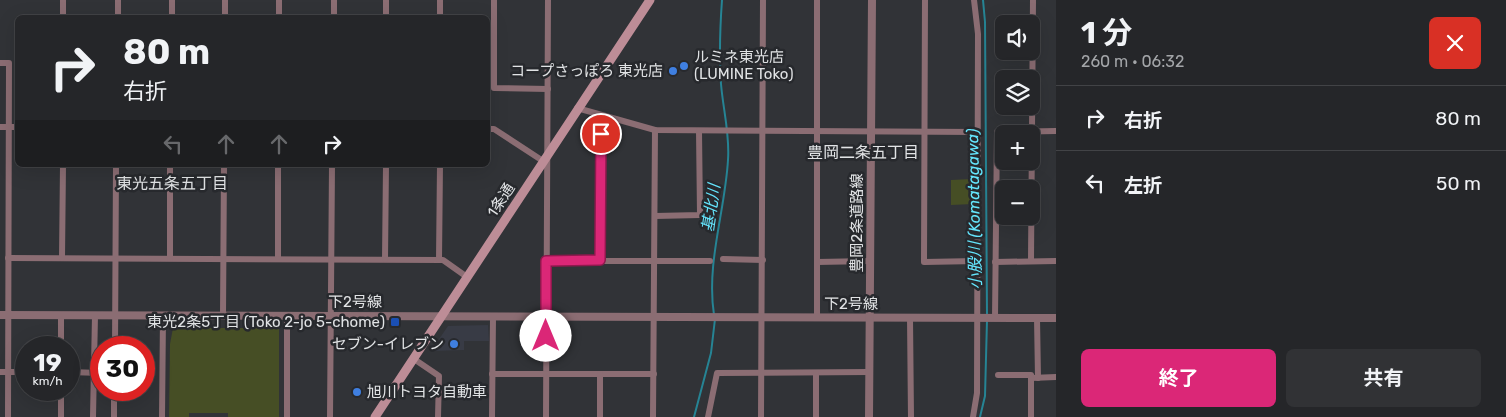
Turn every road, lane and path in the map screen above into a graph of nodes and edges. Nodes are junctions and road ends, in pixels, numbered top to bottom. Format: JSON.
{"nodes":[{"id":1,"x":63,"y":0,"type":"edge"},
{"id":2,"x":118,"y":0,"type":"edge"},
{"id":3,"x":172,"y":0,"type":"edge"},
{"id":4,"x":225,"y":0,"type":"edge"},
{"id":5,"x":279,"y":0,"type":"edge"},
{"id":6,"x":334,"y":0,"type":"edge"},
{"id":7,"x":386,"y":0,"type":"edge"},
{"id":8,"x":440,"y":0,"type":"edge"},
{"id":9,"x":494,"y":0,"type":"edge"},
{"id":10,"x":548,"y":0,"type":"edge"},
{"id":11,"x":650,"y":0,"type":"edge"},
{"id":12,"x":764,"y":0,"type":"edge"},
{"id":13,"x":818,"y":0,"type":"edge"},
{"id":14,"x":872,"y":0,"type":"edge"},
{"id":15,"x":925,"y":0,"type":"edge"},
{"id":16,"x":974,"y":0,"type":"edge"},
{"id":17,"x":1033,"y":0,"type":"edge"},
{"id":18,"x":63,"y":15,"type":"edge"},
{"id":19,"x":118,"y":15,"type":"edge"},
{"id":20,"x":172,"y":15,"type":"edge"},
{"id":21,"x":225,"y":15,"type":"edge"},
{"id":22,"x":279,"y":15,"type":"edge"},
{"id":23,"x":334,"y":15,"type":"edge"},
{"id":24,"x":386,"y":15,"type":"edge"},
{"id":25,"x":440,"y":15,"type":"edge"},
{"id":26,"x":0,"y":63,"type":"edge"},
{"id":27,"x":548,"y":88,"type":"junction"},
{"id":28,"x":577,"y":108,"type":"junction"},
{"id":29,"x":602,"y":117,"type":"junction"},
{"id":30,"x":1032,"y":125,"type":"edge"},
{"id":31,"x":0,"y":127,"type":"edge"},
{"id":32,"x":9,"y":127,"type":"junction"},
{"id":33,"x":15,"y":127,"type":"edge"},
{"id":34,"x":490,"y":129,"type":"edge"},
{"id":35,"x":655,"y":130,"type":"junction"},
{"id":36,"x":699,"y":131,"type":"junction"},
{"id":37,"x":763,"y":131,"type":"junction"},
{"id":38,"x":818,"y":131,"type":"junction"},
{"id":39,"x":871,"y":131,"type":"junction"},
{"id":40,"x":1040,"y":131,"type":"edge"},
{"id":41,"x":1056,"y":131,"type":"edge"},
{"id":42,"x":924,"y":132,"type":"junction"},
{"id":43,"x":977,"y":132,"type":"junction"},
{"id":44,"x":546,"y":157,"type":"junction"},
{"id":45,"x":63,"y":167,"type":"edge"},
{"id":46,"x":116,"y":167,"type":"edge"},
{"id":47,"x":170,"y":167,"type":"edge"},
{"id":48,"x":224,"y":167,"type":"edge"},
{"id":49,"x":278,"y":167,"type":"edge"},
{"id":50,"x":332,"y":167,"type":"edge"},
{"id":51,"x":386,"y":167,"type":"edge"},
{"id":52,"x":440,"y":167,"type":"edge"},
{"id":53,"x":996,"y":170,"type":"edge"},
{"id":54,"x":1032,"y":170,"type":"edge"},
{"id":55,"x":655,"y":216,"type":"junction"},
{"id":56,"x":8,"y":258,"type":"junction"},
{"id":57,"x":62,"y":258,"type":"junction"},
{"id":58,"x":115,"y":258,"type":"junction"},
{"id":59,"x":170,"y":258,"type":"junction"},
{"id":60,"x":224,"y":259,"type":"junction"},
{"id":61,"x":278,"y":259,"type":"junction"},
{"id":62,"x":332,"y":259,"type":"junction"},
{"id":63,"x":385,"y":259,"type":"junction"},
{"id":64,"x":723,"y":259,"type":"dead end"},
{"id":65,"x":439,"y":260,"type":"junction"},
{"id":66,"x":600,"y":260,"type":"junction"},
{"id":67,"x":762,"y":260,"type":"junction"},
{"id":68,"x":546,"y":261,"type":"junction"},
{"id":69,"x":655,"y":261,"type":"junction"},
{"id":70,"x":710,"y":261,"type":"dead end"},
{"id":71,"x":870,"y":261,"type":"junction"},
{"id":72,"x":977,"y":261,"type":"junction"},
{"id":73,"x":1031,"y":261,"type":"junction"},
{"id":74,"x":1056,"y":261,"type":"edge"},
{"id":75,"x":817,"y":262,"type":"junction"},
{"id":76,"x":995,"y":262,"type":"junction"},
{"id":77,"x":467,"y":276,"type":"junction"},
{"id":78,"x":4,"y":315,"type":"edge"},
{"id":79,"x":61,"y":315,"type":"junction"},
{"id":80,"x":94,"y":315,"type":"junction"},
{"id":81,"x":115,"y":316,"type":"junction"},
{"id":82,"x":163,"y":316,"type":"junction"},
{"id":83,"x":223,"y":316,"type":"junction"},
{"id":84,"x":288,"y":316,"type":"junction"},
{"id":85,"x":331,"y":316,"type":"junction"},
{"id":86,"x":442,"y":316,"type":"junction"},
{"id":87,"x":493,"y":316,"type":"junction"},
{"id":88,"x":546,"y":317,"type":"junction"},
{"id":89,"x":654,"y":317,"type":"junction"},
{"id":90,"x":762,"y":318,"type":"junction"},
{"id":91,"x":817,"y":318,"type":"junction"},
{"id":92,"x":870,"y":318,"type":"junction"},
{"id":93,"x":910,"y":318,"type":"junction"},
{"id":94,"x":979,"y":318,"type":"junction"},
{"id":95,"x":993,"y":318,"type":"junction"},
{"id":96,"x":1037,"y":318,"type":"junction"},
{"id":97,"x":1056,"y":318,"type":"edge"},
{"id":98,"x":61,"y":336,"type":"edge"},
{"id":99,"x":94,"y":336,"type":"edge"},
{"id":100,"x":115,"y":336,"type":"edge"},
{"id":101,"x":414,"y":359,"type":"junction"},
{"id":102,"x":0,"y":372,"type":"edge"},
{"id":103,"x":8,"y":372,"type":"junction"},
{"id":104,"x":15,"y":372,"type":"edge"},
{"id":105,"x":869,"y":372,"type":"junction"},
{"id":106,"x":761,"y":373,"type":"junction"},
{"id":107,"x":492,"y":374,"type":"junction"},
{"id":108,"x":546,"y":374,"type":"junction"},
{"id":109,"x":600,"y":374,"type":"junction"},
{"id":110,"x":654,"y":374,"type":"junction"},
{"id":111,"x":816,"y":374,"type":"junction"},
{"id":112,"x":998,"y":375,"type":"dead end"},
{"id":113,"x":1056,"y":377,"type":"edge"},
{"id":114,"x":1034,"y":378,"type":"junction"},
{"id":115,"x":61,"y":401,"type":"edge"},
{"id":116,"x":93,"y":401,"type":"edge"},
{"id":117,"x":114,"y":401,"type":"edge"},
{"id":118,"x":8,"y":417,"type":"edge"},
{"id":119,"x":61,"y":417,"type":"edge"},
{"id":120,"x":93,"y":417,"type":"edge"},
{"id":121,"x":114,"y":417,"type":"edge"},
{"id":122,"x":162,"y":417,"type":"edge"},
{"id":123,"x":287,"y":417,"type":"edge"},
{"id":124,"x":330,"y":417,"type":"edge"},
{"id":125,"x":376,"y":417,"type":"edge"},
{"id":126,"x":438,"y":417,"type":"edge"},
{"id":127,"x":492,"y":417,"type":"edge"},
{"id":128,"x":546,"y":417,"type":"edge"},
{"id":129,"x":600,"y":417,"type":"edge"},
{"id":130,"x":653,"y":417,"type":"edge"},
{"id":131,"x":708,"y":417,"type":"edge"},
{"id":132,"x":761,"y":417,"type":"edge"},
{"id":133,"x":816,"y":417,"type":"edge"},
{"id":134,"x":869,"y":417,"type":"edge"},
{"id":135,"x":910,"y":417,"type":"edge"},
{"id":136,"x":973,"y":417,"type":"edge"},
{"id":137,"x":1030,"y":417,"type":"edge"}],
"edges":[{"from":1,"to":18,"type":"street"},
{"from":2,"to":19,"type":"street"},
{"from":3,"to":20,"type":"street"},
{"from":4,"to":21,"type":"street"},
{"from":5,"to":22,"type":"street"},
{"from":6,"to":23,"type":"street"},
{"from":7,"to":24,"type":"street"},
{"from":8,"to":25,"type":"street"},
{"from":9,"to":27,"type":"street"},
{"from":10,"to":27,"type":"street"},
{"from":11,"to":28,"type":"main road","name":"1条通"},
{"from":12,"to":37,"type":"street"},
{"from":13,"to":38,"type":"street"},
{"from":14,"to":39,"type":"street","name":"豊岡2条道路線"},
{"from":15,"to":42,"type":"street"},
{"from":16,"to":43,"type":"street"},
{"from":17,"to":30,"type":"street"},
{"from":26,"to":32,"type":"street"},
{"from":27,"to":44,"type":"street"},
{"from":28,"to":29,"type":"street"},
{"from":28,"to":44,"type":"main road","name":"1条通"},
{"from":29,"to":35,"type":"street"},
{"from":29,"to":66,"type":"street"},
{"from":31,"to":32,"type":"street"},
{"from":32,"to":33,"type":"street"},
{"from":32,"to":56,"type":"street"},
{"from":34,"to":44,"type":"street"},
{"from":35,"to":36,"type":"street"},
{"from":35,"to":55,"type":"street"},
{"from":36,"to":37,"type":"street"},
{"from":36,"to":55,"type":"street"},
{"from":37,"to":38,"type":"street"},
{"from":37,"to":67,"type":"street"},
{"from":38,"to":39,"type":"street"},
{"from":38,"to":75,"type":"street"},
{"from":39,"to":42,"type":"street"},
{"from":39,"to":71,"type":"street","name":"豊岡2条道路線"},
{"from":40,"to":41,"type":"street"},
{"from":42,"to":43,"type":"street"},
{"from":42,"to":72,"type":"street"},
{"from":43,"to":72,"type":"street"},
{"from":44,"to":68,"type":"street"},
{"from":44,"to":77,"type":"main road","name":"1条通"},
{"from":45,"to":57,"type":"street"},
{"from":46,"to":58,"type":"street"},
{"from":47,"to":59,"type":"street"},
{"from":48,"to":60,"type":"street"},
{"from":49,"to":61,"type":"street"},
{"from":50,"to":62,"type":"street"},
{"from":51,"to":63,"type":"street"},
{"from":52,"to":65,"type":"street"},
{"from":53,"to":76,"type":"street"},
{"from":54,"to":73,"type":"street"},
{"from":55,"to":69,"type":"street"},
{"from":56,"to":57,"type":"street"},
{"from":56,"to":78,"type":"street"},
{"from":57,"to":58,"type":"street"},
{"from":58,"to":59,"type":"street"},
{"from":58,"to":81,"type":"street"},
{"from":59,"to":60,"type":"street"},
{"from":60,"to":61,"type":"street"},
{"from":60,"to":83,"type":"street"},
{"from":61,"to":62,"type":"street"},
{"from":62,"to":63,"type":"street"},
{"from":62,"to":85,"type":"street"},
{"from":63,"to":65,"type":"street"},
{"from":64,"to":67,"type":"street"},
{"from":65,"to":77,"type":"street"},
{"from":66,"to":68,"type":"street"},
{"from":66,"to":69,"type":"street"},
{"from":67,"to":90,"type":"street"},
{"from":68,"to":88,"type":"street"},
{"from":69,"to":70,"type":"street"},
{"from":69,"to":89,"type":"street"},
{"from":71,"to":75,"type":"street"},
{"from":71,"to":92,"type":"street","name":"豊岡2条道路線"},
{"from":72,"to":94,"type":"street"},
{"from":73,"to":74,"type":"street"},
{"from":73,"to":76,"type":"street"},
{"from":75,"to":91,"type":"street"},
{"from":76,"to":95,"type":"street"},
{"from":77,"to":86,"type":"main road","name":"1条通"},
{"from":78,"to":79,"type":"street","name":"下2号線"},
{"from":78,"to":103,"type":"street"},
{"from":79,"to":80,"type":"street","name":"下2号線"},
{"from":79,"to":98,"type":"street"},
{"from":80,"to":81,"type":"street","name":"下2号線"},
{"from":80,"to":99,"type":"street"},
{"from":81,"to":82,"type":"street","name":"下2号線"},
{"from":81,"to":100,"type":"street"},
{"from":82,"to":83,"type":"street","name":"下2号線"},
{"from":82,"to":122,"type":"street"},
{"from":83,"to":84,"type":"street","name":"下2号線"},
{"from":84,"to":85,"type":"street","name":"下2号線"},
{"from":84,"to":123,"type":"street"},
{"from":85,"to":86,"type":"street","name":"下2号線"},
{"from":85,"to":124,"type":"street"},
{"from":86,"to":87,"type":"street","name":"下2号線"},
{"from":86,"to":101,"type":"main road","name":"1条通"},
{"from":87,"to":88,"type":"street","name":"下2号線"},
{"from":87,"to":107,"type":"street"},
{"from":88,"to":89,"type":"street","name":"下2号線"},
{"from":88,"to":108,"type":"street"},
{"from":89,"to":90,"type":"street","name":"下2号線"},
{"from":89,"to":110,"type":"street"},
{"from":90,"to":91,"type":"street","name":"下2号線"},
{"from":90,"to":106,"type":"street"},
{"from":91,"to":92,"type":"street","name":"下2号線"},
{"from":92,"to":93,"type":"street","name":"下2号線"},
{"from":92,"to":105,"type":"street","name":"豊岡2条道路線"},
{"from":93,"to":94,"type":"street","name":"下2号線"},
{"from":93,"to":135,"type":"street"},
{"from":94,"to":95,"type":"street","name":"下2号線"},
{"from":94,"to":136,"type":"street"},
{"from":95,"to":96,"type":"street"},
{"from":96,"to":97,"type":"street"},
{"from":96,"to":114,"type":"street"},
{"from":101,"to":125,"type":"main road","name":"1条通"},
{"from":101,"to":126,"type":"street"},
{"from":102,"to":103,"type":"street"},
{"from":103,"to":104,"type":"street"},
{"from":103,"to":118,"type":"street"},
{"from":105,"to":111,"type":"street"},
{"from":105,"to":134,"type":"street","name":"豊岡2条道路線"},
{"from":106,"to":111,"type":"street"},
{"from":106,"to":131,"type":"street"},
{"from":106,"to":132,"type":"street"},
{"from":107,"to":108,"type":"street"},
{"from":107,"to":127,"type":"street"},
{"from":108,"to":109,"type":"street"},
{"from":108,"to":128,"type":"street"},
{"from":109,"to":110,"type":"street"},
{"from":109,"to":129,"type":"street"},
{"from":110,"to":130,"type":"street"},
{"from":111,"to":133,"type":"street"},
{"from":112,"to":114,"type":"street"},
{"from":113,"to":114,"type":"street"},
{"from":114,"to":137,"type":"street"},
{"from":115,"to":119,"type":"street"},
{"from":116,"to":120,"type":"street"},
{"from":117,"to":121,"type":"street"}]}
